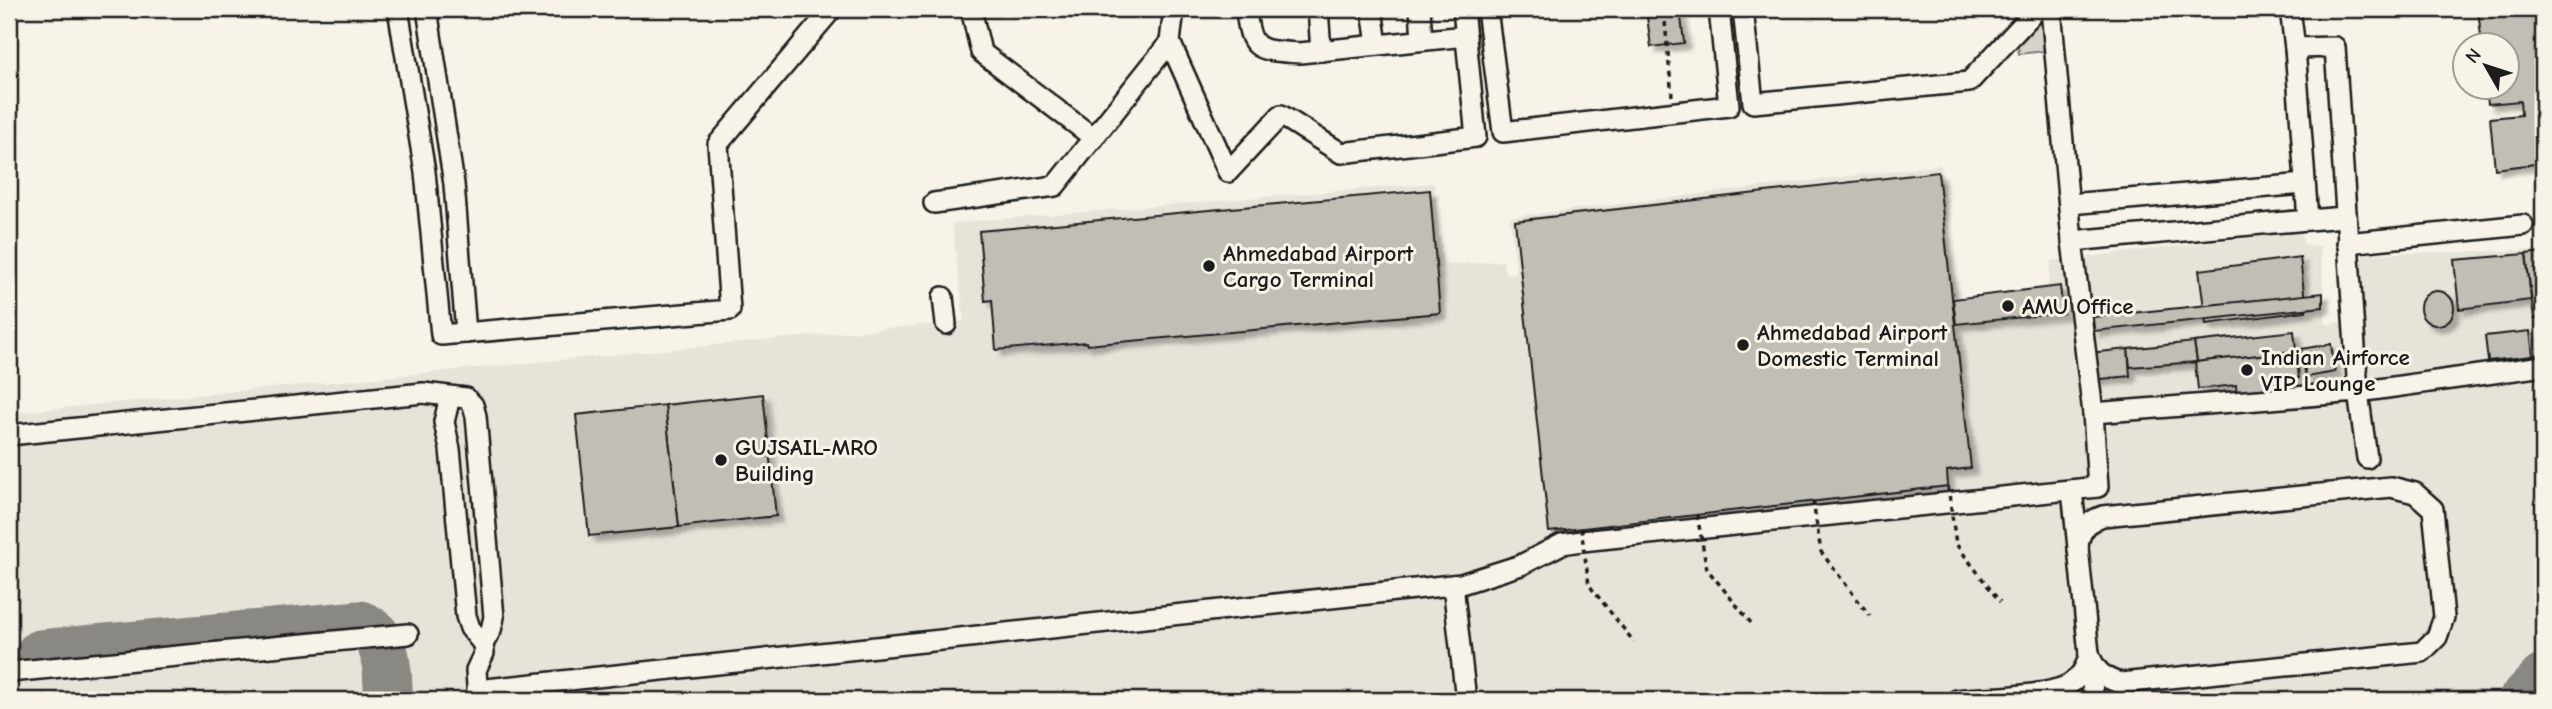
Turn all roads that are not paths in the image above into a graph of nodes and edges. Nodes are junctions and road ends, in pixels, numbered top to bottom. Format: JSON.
{"nodes":[{"id":1,"x":398,"y":9,"type":"edge"},
{"id":2,"x":427,"y":9,"type":"edge"},
{"id":3,"x":832,"y":9,"type":"edge"},
{"id":4,"x":971,"y":9,"type":"edge"},
{"id":5,"x":1174,"y":9,"type":"edge"},
{"id":6,"x":1245,"y":9,"type":"edge"},
{"id":7,"x":1318,"y":9,"type":"edge"},
{"id":8,"x":1372,"y":9,"type":"edge"},
{"id":9,"x":1420,"y":9,"type":"edge"},
{"id":10,"x":1463,"y":9,"type":"edge"},
{"id":11,"x":1487,"y":9,"type":"edge"},
{"id":12,"x":1719,"y":9,"type":"edge"},
{"id":13,"x":1743,"y":9,"type":"edge"},
{"id":14,"x":2037,"y":9,"type":"edge"},
{"id":15,"x":2051,"y":9,"type":"edge"},
{"id":16,"x":2290,"y":9,"type":"edge"},
{"id":17,"x":1466,"y":36,"type":"junction"},
{"id":18,"x":1422,"y":40,"type":"junction"},
{"id":19,"x":1170,"y":42,"type":"junction"},
{"id":20,"x":1377,"y":45,"type":"junction"},
{"id":21,"x":2295,"y":48,"type":"junction"},
{"id":22,"x":1321,"y":51,"type":"junction"},
{"id":23,"x":1094,"y":138,"type":"junction"},
{"id":24,"x":2305,"y":184,"type":"junction"},
{"id":25,"x":933,"y":203,"type":"dead end"},
{"id":26,"x":2069,"y":204,"type":"junction"},
{"id":27,"x":2345,"y":217,"type":"junction"},
{"id":28,"x":2308,"y":220,"type":"junction"},
{"id":29,"x":2523,"y":225,"type":"dead end"},
{"id":30,"x":2072,"y":241,"type":"junction"},
{"id":31,"x":2347,"y":243,"type":"junction"},
{"id":32,"x":943,"y":298,"type":"dead end"},
{"id":33,"x":946,"y":324,"type":"dead end"},
{"id":34,"x":467,"y":333,"type":"junction"},
{"id":35,"x":2543,"y":366,"type":"edge"},
{"id":36,"x":2358,"y":392,"type":"junction"},
{"id":37,"x":450,"y":397,"type":"junction"},
{"id":38,"x":2093,"y":413,"type":"junction"},
{"id":39,"x":9,"y":435,"type":"edge"},
{"id":40,"x":2367,"y":458,"type":"dead end"},
{"id":41,"x":2071,"y":490,"type":"junction"},
{"id":42,"x":2078,"y":549,"type":"junction"},
{"id":43,"x":1453,"y":585,"type":"junction"},
{"id":44,"x":408,"y":634,"type":"dead end"},
{"id":45,"x":483,"y":644,"type":"junction"},
{"id":46,"x":2089,"y":655,"type":"junction"},
{"id":47,"x":9,"y":673,"type":"edge"},
{"id":48,"x":2093,"y":692,"type":"dead end"},
{"id":49,"x":477,"y":695,"type":"edge"},
{"id":50,"x":1466,"y":700,"type":"edge"},
{"id":51,"x":1957,"y":700,"type":"edge"}],
"edges":[{"from":1,"to":34,"type":"street"},
{"from":2,"to":34,"type":"street"},
{"from":3,"to":34,"type":"street"},
{"from":4,"to":23,"type":"street"},
{"from":5,"to":19,"type":"street"},
{"from":6,"to":22,"type":"street"},
{"from":7,"to":22,"type":"street"},
{"from":8,"to":20,"type":"street"},
{"from":9,"to":18,"type":"street"},
{"from":10,"to":17,"type":"street"},
{"from":11,"to":12,"type":"street"},
{"from":13,"to":14,"type":"street"},
{"from":15,"to":26,"type":"street"},
{"from":16,"to":21,"type":"street"},
{"from":17,"to":18,"type":"street"},
{"from":17,"to":19,"type":"street"},
{"from":18,"to":20,"type":"street"},
{"from":19,"to":23,"type":"street"},
{"from":20,"to":22,"type":"street"},
{"from":21,"to":24,"type":"street"},
{"from":21,"to":27,"type":"street"},
{"from":23,"to":25,"type":"street"},
{"from":24,"to":26,"type":"street"},
{"from":24,"to":28,"type":"street"},
{"from":26,"to":30,"type":"street"},
{"from":27,"to":28,"type":"street"},
{"from":27,"to":31,"type":"street"},
{"from":28,"to":30,"type":"street"},
{"from":29,"to":31,"type":"street"},
{"from":30,"to":38,"type":"street"},
{"from":31,"to":36,"type":"street"},
{"from":32,"to":33,"type":"street"},
{"from":35,"to":36,"type":"street"},
{"from":36,"to":38,"type":"street"},
{"from":36,"to":40,"type":"street"},
{"from":37,"to":39,"type":"street"},
{"from":37,"to":45,"type":"street"},
{"from":37,"to":45,"type":"street"},
{"from":38,"to":41,"type":"street"},
{"from":41,"to":42,"type":"street"},
{"from":41,"to":43,"type":"street"},
{"from":42,"to":46,"type":"street"},
{"from":42,"to":46,"type":"street"},
{"from":43,"to":49,"type":"street"},
{"from":43,"to":50,"type":"street"},
{"from":44,"to":47,"type":"street"},
{"from":45,"to":49,"type":"street"},
{"from":46,"to":48,"type":"street"},
{"from":46,"to":51,"type":"street"}]}
